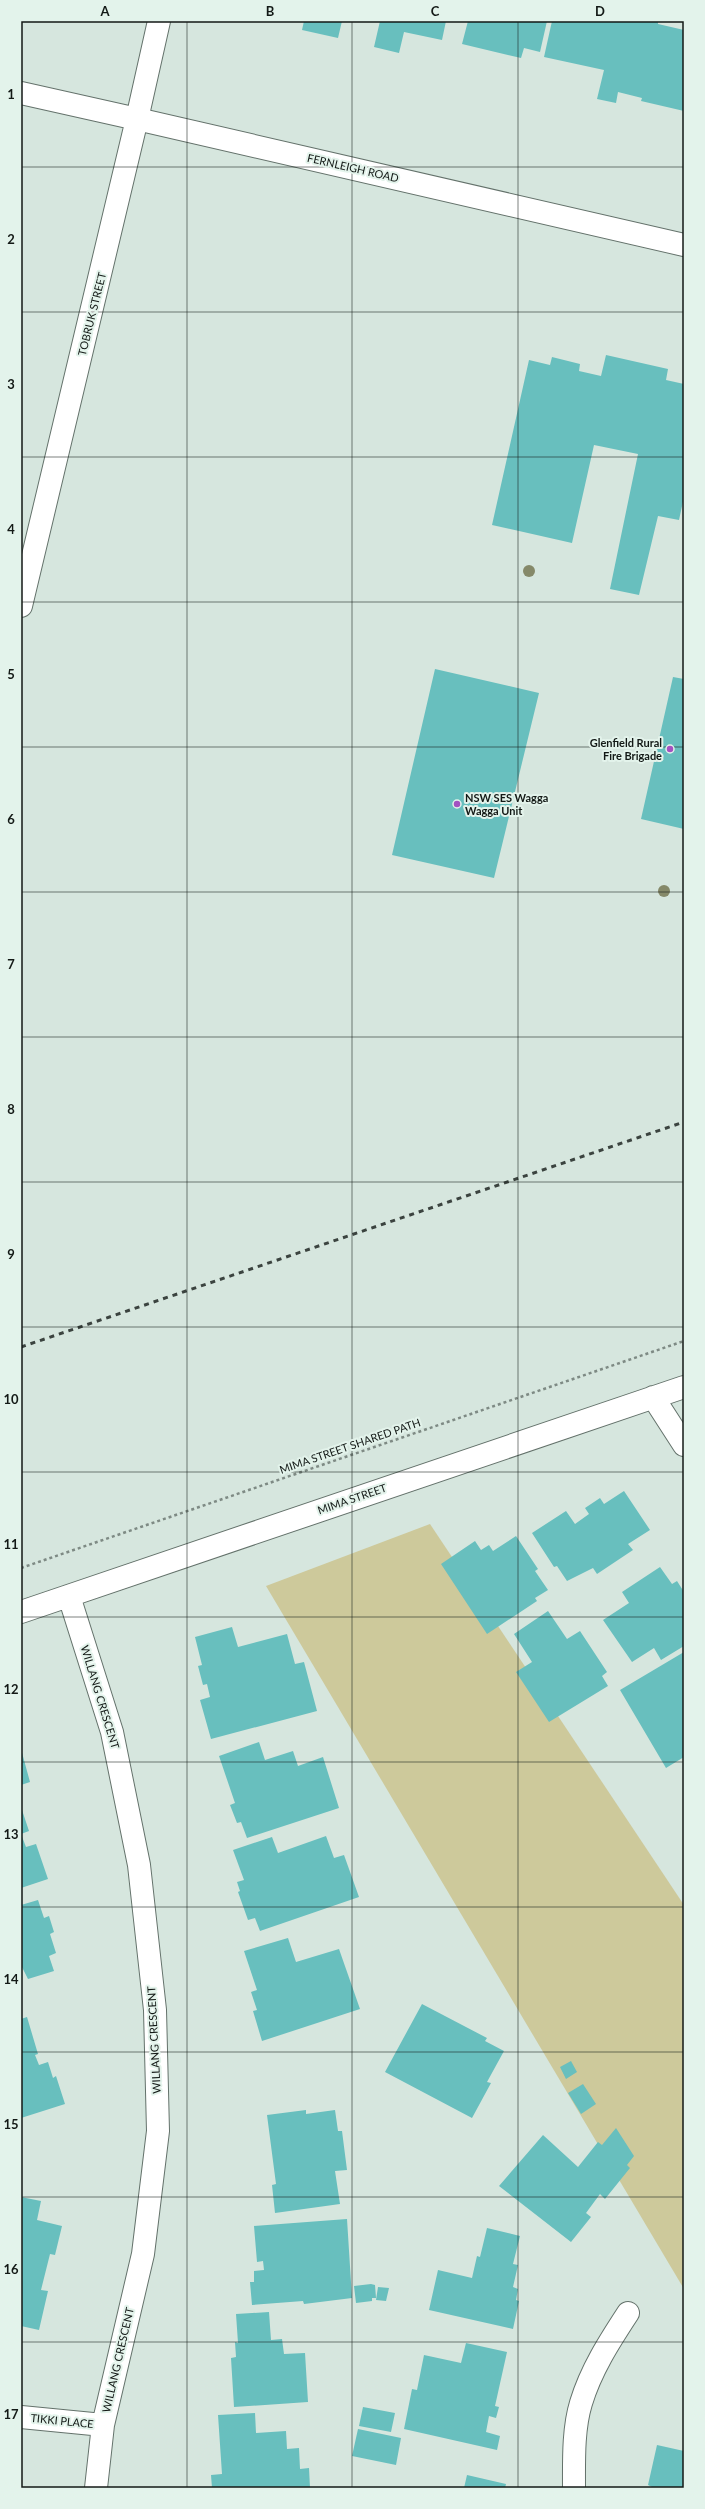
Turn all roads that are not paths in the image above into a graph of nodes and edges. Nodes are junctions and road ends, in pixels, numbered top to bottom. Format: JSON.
{"nodes":[{"id":1,"x":159,"y":21,"type":"edge"},
{"id":2,"x":21,"y":93,"type":"edge"},
{"id":3,"x":137,"y":119,"type":"junction"},
{"id":4,"x":684,"y":245,"type":"edge"},
{"id":5,"x":21,"y":606,"type":"edge"},
{"id":6,"x":684,"y":1387,"type":"edge"},
{"id":7,"x":653,"y":1397,"type":"junction"},
{"id":8,"x":684,"y":1445,"type":"edge"},
{"id":9,"x":69,"y":1596,"type":"junction"},
{"id":10,"x":21,"y":1612,"type":"edge"},
{"id":11,"x":628,"y":2314,"type":"dead end"},
{"id":12,"x":21,"y":2417,"type":"edge"},
{"id":13,"x":103,"y":2425,"type":"junction"},
{"id":14,"x":96,"y":2488,"type":"edge"},
{"id":15,"x":574,"y":2488,"type":"edge"}],
"edges":[{"from":1,"to":3,"type":"street","name":"TOBRUK STREET"},
{"from":2,"to":3,"type":"street","name":"FERNLEIGH ROAD"},
{"from":3,"to":4,"type":"street","name":"FERNLEIGH ROAD"},
{"from":3,"to":5,"type":"street","name":"TOBRUK STREET"},
{"from":6,"to":7,"type":"street","name":"MIMA STREET"},
{"from":7,"to":8,"type":"street"},
{"from":7,"to":9,"type":"street","name":"MIMA STREET"},
{"from":9,"to":10,"type":"street","name":"MIMA STREET"},
{"from":9,"to":13,"type":"street","name":"WILLANG CRESCENT"},
{"from":11,"to":15,"type":"street"},
{"from":12,"to":13,"type":"street","name":"TIKKI PLACE"},
{"from":13,"to":14,"type":"street","name":"WILLANG CRESCENT"}]}
